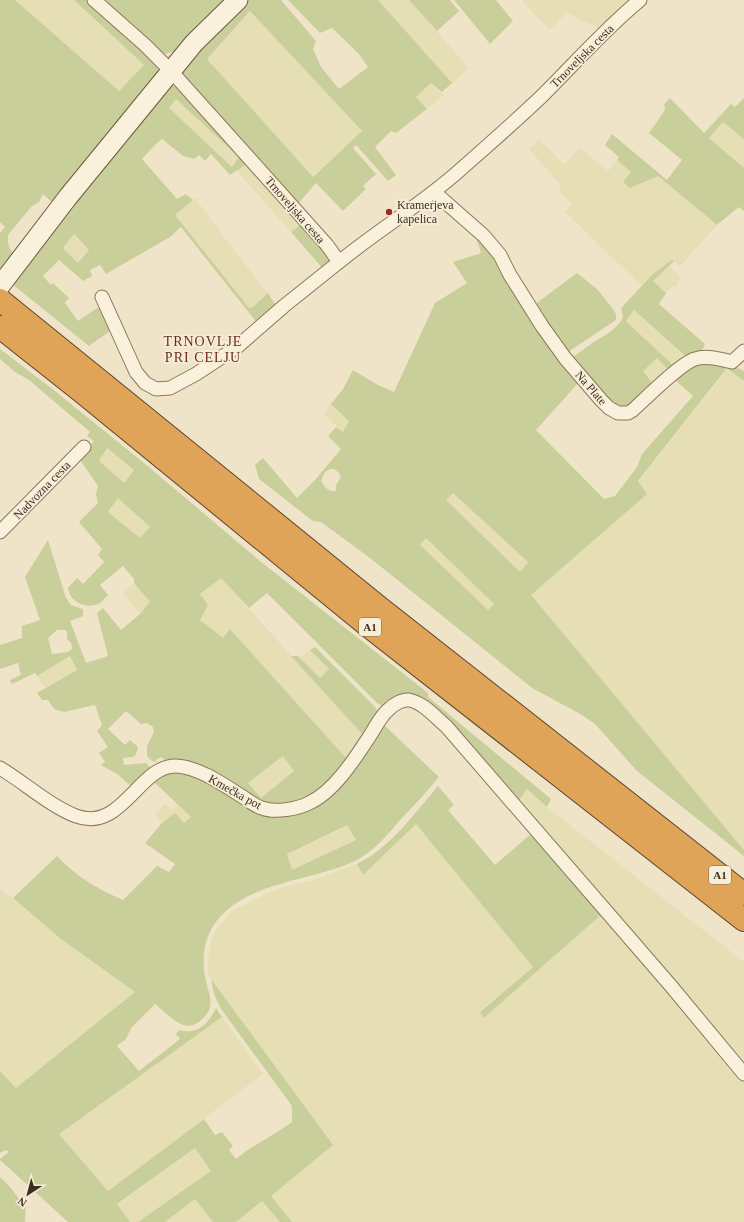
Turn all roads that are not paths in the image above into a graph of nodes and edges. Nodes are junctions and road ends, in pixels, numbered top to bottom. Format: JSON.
{"nodes":[{"id":1,"x":94,"y":0,"type":"edge"},
{"id":2,"x":238,"y":0,"type":"edge"},
{"id":3,"x":640,"y":0,"type":"edge"},
{"id":4,"x":171,"y":71,"type":"junction"},
{"id":5,"x":434,"y":192,"type":"junction"},
{"id":6,"x":339,"y":262,"type":"junction"},
{"id":7,"x":0,"y":286,"type":"edge"},
{"id":8,"x":102,"y":297,"type":"dead end"},
{"id":9,"x":0,"y":300,"type":"edge"},
{"id":10,"x":0,"y":327,"type":"edge"},
{"id":11,"x":744,"y":351,"type":"edge"},
{"id":12,"x":84,"y":447,"type":"dead end"},
{"id":13,"x":0,"y":532,"type":"edge"},
{"id":14,"x":0,"y":768,"type":"edge"},
{"id":15,"x":744,"y":894,"type":"edge"},
{"id":16,"x":744,"y":920,"type":"edge"},
{"id":17,"x":744,"y":1074,"type":"edge"}],
"edges":[{"from":1,"to":4,"type":"street","name":"Trnoveljska cesta"},
{"from":2,"to":4,"type":"street"},
{"from":3,"to":5,"type":"street","name":"Trnoveljska cesta"},
{"from":4,"to":6,"type":"street","name":"Trnoveljska cesta"},
{"from":4,"to":7,"type":"street"},
{"from":5,"to":6,"type":"street","name":"Trnoveljska cesta"},
{"from":5,"to":11,"type":"street","name":"Na Plate"},
{"from":6,"to":8,"type":"street"},
{"from":9,"to":15,"type":"highway","number":"A1"},
{"from":10,"to":16,"type":"highway","number":"A1"},
{"from":12,"to":13,"type":"street","name":"Nadvozna cesta"},
{"from":14,"to":17,"type":"street","name":"Kmečka pot"}]}
